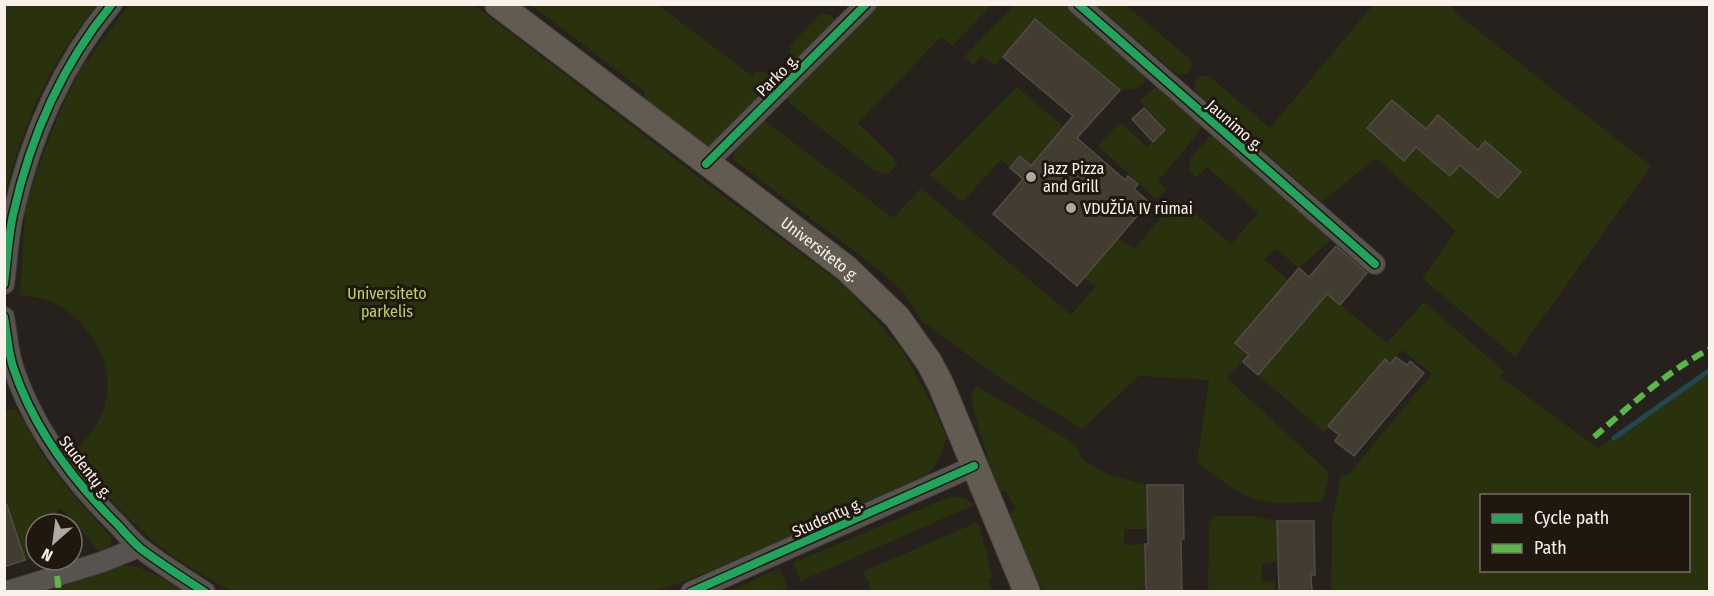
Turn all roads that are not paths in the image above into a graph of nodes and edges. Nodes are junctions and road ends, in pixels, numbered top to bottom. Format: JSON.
{"nodes":[{"id":1,"x":112,"y":4,"type":"edge"},
{"id":2,"x":498,"y":4,"type":"edge"},
{"id":3,"x":866,"y":4,"type":"edge"},
{"id":4,"x":1078,"y":4,"type":"edge"},
{"id":5,"x":706,"y":164,"type":"junction"},
{"id":6,"x":1375,"y":264,"type":"dead end"},
{"id":7,"x":4,"y":284,"type":"edge"},
{"id":8,"x":4,"y":317,"type":"edge"},
{"id":9,"x":974,"y":466,"type":"junction"},
{"id":10,"x":139,"y":547,"type":"junction"},
{"id":11,"x":1026,"y":590,"type":"edge"},
{"id":12,"x":5,"y":591,"type":"edge"},
{"id":13,"x":205,"y":591,"type":"edge"},
{"id":14,"x":690,"y":591,"type":"edge"}],
"edges":[{"from":1,"to":7,"type":"street"},
{"from":2,"to":5,"type":"main road","name":"Universiteto g."},
{"from":3,"to":5,"type":"street","name":"Parko g."},
{"from":4,"to":6,"type":"street","name":"Jaunimo g."},
{"from":5,"to":9,"type":"main road","name":"Universiteto g."},
{"from":8,"to":10,"type":"street","name":"Studentų g."},
{"from":9,"to":11,"type":"main road","name":"Universiteto g."},
{"from":9,"to":14,"type":"street","name":"Studentų g."},
{"from":10,"to":12,"type":"street"},
{"from":10,"to":13,"type":"street","name":"Studentų g."}]}
